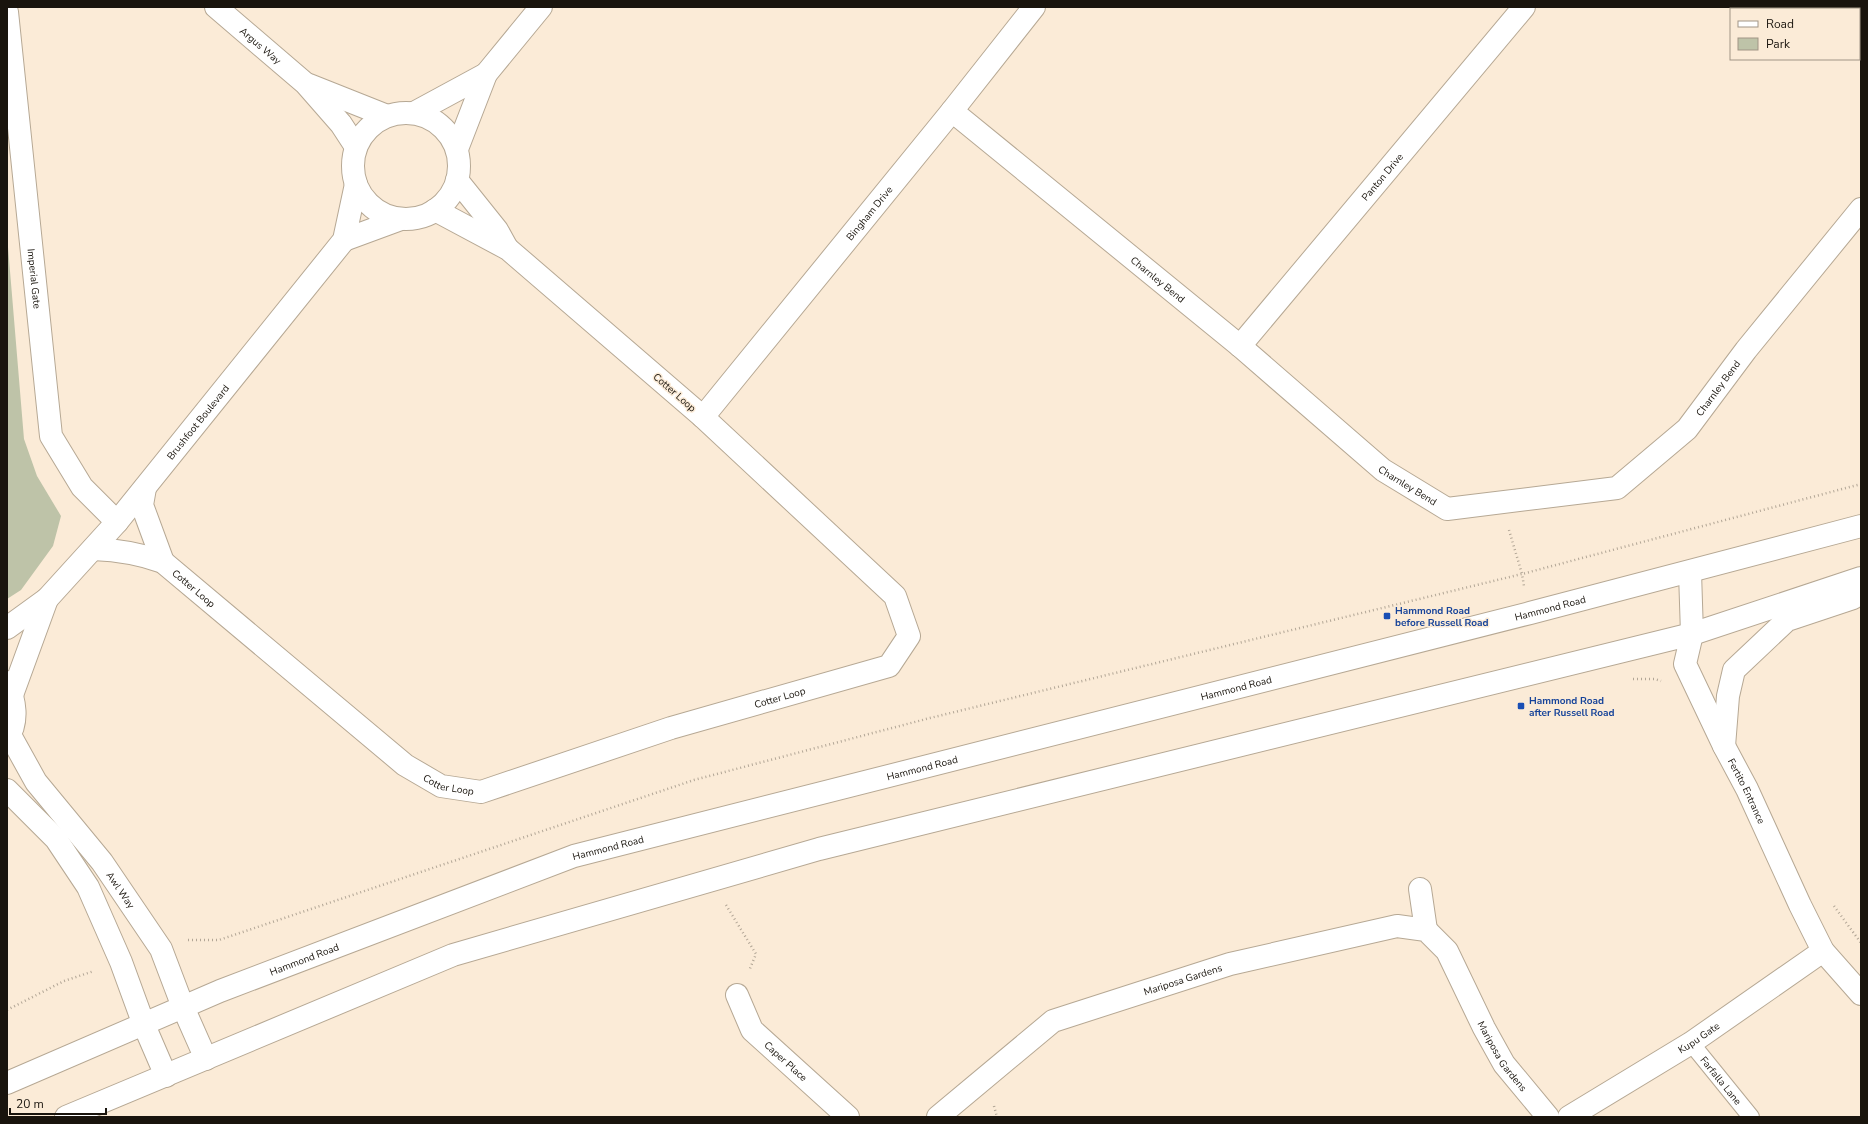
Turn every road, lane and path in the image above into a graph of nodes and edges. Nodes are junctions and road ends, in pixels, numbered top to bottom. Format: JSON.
{"nodes":[{"id":1,"x":216,"y":7,"type":"edge"},
{"id":2,"x":541,"y":7,"type":"edge"},
{"id":3,"x":1034,"y":7,"type":"edge"},
{"id":4,"x":1524,"y":7,"type":"edge"},
{"id":5,"x":7,"y":12,"type":"edge"},
{"id":6,"x":486,"y":74,"type":"junction"},
{"id":7,"x":306,"y":84,"type":"junction"},
{"id":8,"x":952,"y":111,"type":"junction"},
{"id":9,"x":414,"y":113,"type":"junction"},
{"id":10,"x":387,"y":116,"type":"junction"},
{"id":11,"x":356,"y":147,"type":"junction"},
{"id":12,"x":456,"y":149,"type":"junction"},
{"id":13,"x":457,"y":180,"type":"junction"},
{"id":14,"x":356,"y":184,"type":"junction"},
{"id":15,"x":1861,"y":209,"type":"edge"},
{"id":16,"x":435,"y":210,"type":"junction"},
{"id":17,"x":401,"y":218,"type":"junction"},
{"id":18,"x":344,"y":240,"type":"junction"},
{"id":19,"x":508,"y":249,"type":"junction"},
{"id":20,"x":1240,"y":346,"type":"junction"},
{"id":21,"x":703,"y":417,"type":"junction"},
{"id":22,"x":1861,"y":484,"type":"edge"},
{"id":23,"x":145,"y":488,"type":"junction"},
{"id":24,"x":1502,"y":502,"type":"junction"},
{"id":25,"x":117,"y":522,"type":"junction"},
{"id":26,"x":1861,"y":526,"type":"edge"},
{"id":27,"x":92,"y":549,"type":"junction"},
{"id":28,"x":164,"y":562,"type":"junction"},
{"id":29,"x":1690,"y":572,"type":"junction"},
{"id":30,"x":1861,"y":578,"type":"edge"},
{"id":31,"x":1861,"y":587,"type":"edge"},
{"id":32,"x":47,"y":599,"type":"junction"},
{"id":33,"x":7,"y":628,"type":"edge"},
{"id":34,"x":1692,"y":634,"type":"junction"},
{"id":35,"x":10,"y":688,"type":"edge"},
{"id":36,"x":8,"y":737,"type":"edge"},
{"id":37,"x":1724,"y":746,"type":"junction"},
{"id":38,"x":7,"y":790,"type":"edge"},
{"id":39,"x":1420,"y":889,"type":"dead end"},
{"id":40,"x":726,"y":905,"type":"dead end"},
{"id":41,"x":1426,"y":930,"type":"junction"},
{"id":42,"x":1823,"y":951,"type":"junction"},
{"id":43,"x":1861,"y":994,"type":"edge"},
{"id":44,"x":738,"y":995,"type":"joint"},
{"id":45,"x":183,"y":1007,"type":"junction"},
{"id":46,"x":144,"y":1025,"type":"junction"},
{"id":47,"x":1692,"y":1043,"type":"junction"},
{"id":48,"x":206,"y":1059,"type":"junction"},
{"id":49,"x":166,"y":1076,"type":"junction"},
{"id":50,"x":7,"y":1083,"type":"edge"},
{"id":51,"x":66,"y":1117,"type":"edge"},
{"id":52,"x":848,"y":1117,"type":"edge"},
{"id":53,"x":938,"y":1117,"type":"edge"},
{"id":54,"x":1548,"y":1117,"type":"edge"},
{"id":55,"x":1569,"y":1117,"type":"edge"},
{"id":56,"x":1752,"y":1117,"type":"edge"}],
"edges":[{"from":1,"to":7,"type":"street","name":"Argus Way"},
{"from":2,"to":6,"type":"street"},
{"from":3,"to":8,"type":"street","name":"Bingham Drive"},
{"from":4,"to":20,"type":"street","name":"Panton Drive"},
{"from":5,"to":25,"type":"street","name":"Imperial Gate"},
{"from":6,"to":9,"type":"street"},
{"from":6,"to":12,"type":"street"},
{"from":7,"to":10,"type":"street","name":"Argus Way"},
{"from":7,"to":11,"type":"street","name":"Argus Way"},
{"from":8,"to":20,"type":"street","name":"Charnley Bend"},
{"from":8,"to":21,"type":"street","name":"Bingham Drive"},
{"from":9,"to":10,"type":"street"},
{"from":9,"to":12,"type":"street"},
{"from":10,"to":11,"type":"street"},
{"from":11,"to":14,"type":"street"},
{"from":12,"to":13,"type":"street"},
{"from":13,"to":16,"type":"street"},
{"from":13,"to":19,"type":"street","name":"Cotter Loop"},
{"from":14,"to":17,"type":"street"},
{"from":14,"to":18,"type":"street","name":"Brushfoot Boulevard"},
{"from":15,"to":24,"type":"street","name":"Charnley Bend"},
{"from":16,"to":17,"type":"street"},
{"from":16,"to":19,"type":"street","name":"Cotter Loop"},
{"from":17,"to":18,"type":"street"},
{"from":18,"to":23,"type":"street","name":"Brushfoot Boulevard"},
{"from":19,"to":21,"type":"street","name":"Cotter Loop"},
{"from":20,"to":24,"type":"street","name":"Charnley Bend"},
{"from":21,"to":28,"type":"street","name":"Cotter Loop"},
{"from":22,"to":24,"type":"path"},
{"from":23,"to":25,"type":"street","name":"Brushfoot Boulevard"},
{"from":23,"to":28,"type":"street","name":"Cotter Loop"},
{"from":25,"to":27,"type":"street","name":"Brushfoot Boulevard"},
{"from":26,"to":29,"type":"street","name":"Hammond Road"},
{"from":27,"to":28,"type":"street","name":"Cotter Loop"},
{"from":27,"to":32,"type":"street","name":"Brushfoot Boulevard"},
{"from":29,"to":34,"type":"street","name":"Fertito Entrance"},
{"from":29,"to":45,"type":"street","name":"Hammond Road"},
{"from":30,"to":34,"type":"street"},
{"from":31,"to":37,"type":"street"},
{"from":32,"to":33,"type":"street","name":"Brushfoot Boulevard"},
{"from":32,"to":35,"type":"street","name":"Brushfoot Boulevard"},
{"from":34,"to":37,"type":"street","name":"Fertito Entrance"},
{"from":34,"to":48,"type":"street"},
{"from":35,"to":36,"type":"street"},
{"from":36,"to":45,"type":"street","name":"Awl Way"},
{"from":37,"to":42,"type":"street","name":"Fertito Entrance"},
{"from":38,"to":46,"type":"street"},
{"from":39,"to":41,"type":"street"},
{"from":40,"to":44,"type":"path"},
{"from":41,"to":53,"type":"street","name":"Mariposa Gardens"},
{"from":41,"to":54,"type":"street","name":"Mariposa Gardens"},
{"from":42,"to":43,"type":"street","name":"Fertito Entrance"},
{"from":42,"to":47,"type":"street","name":"Kupu Gate"},
{"from":44,"to":52,"type":"street","name":"Caper Place"},
{"from":45,"to":46,"type":"street","name":"Hammond Road"},
{"from":45,"to":48,"type":"street","name":"Awl Way"},
{"from":46,"to":49,"type":"street"},
{"from":46,"to":50,"type":"street","name":"Hammond Road"},
{"from":47,"to":55,"type":"street","name":"Kupu Gate"},
{"from":47,"to":56,"type":"lane","name":"Farfalla Lane"},
{"from":48,"to":49,"type":"street"},
{"from":49,"to":51,"type":"street"}]}
